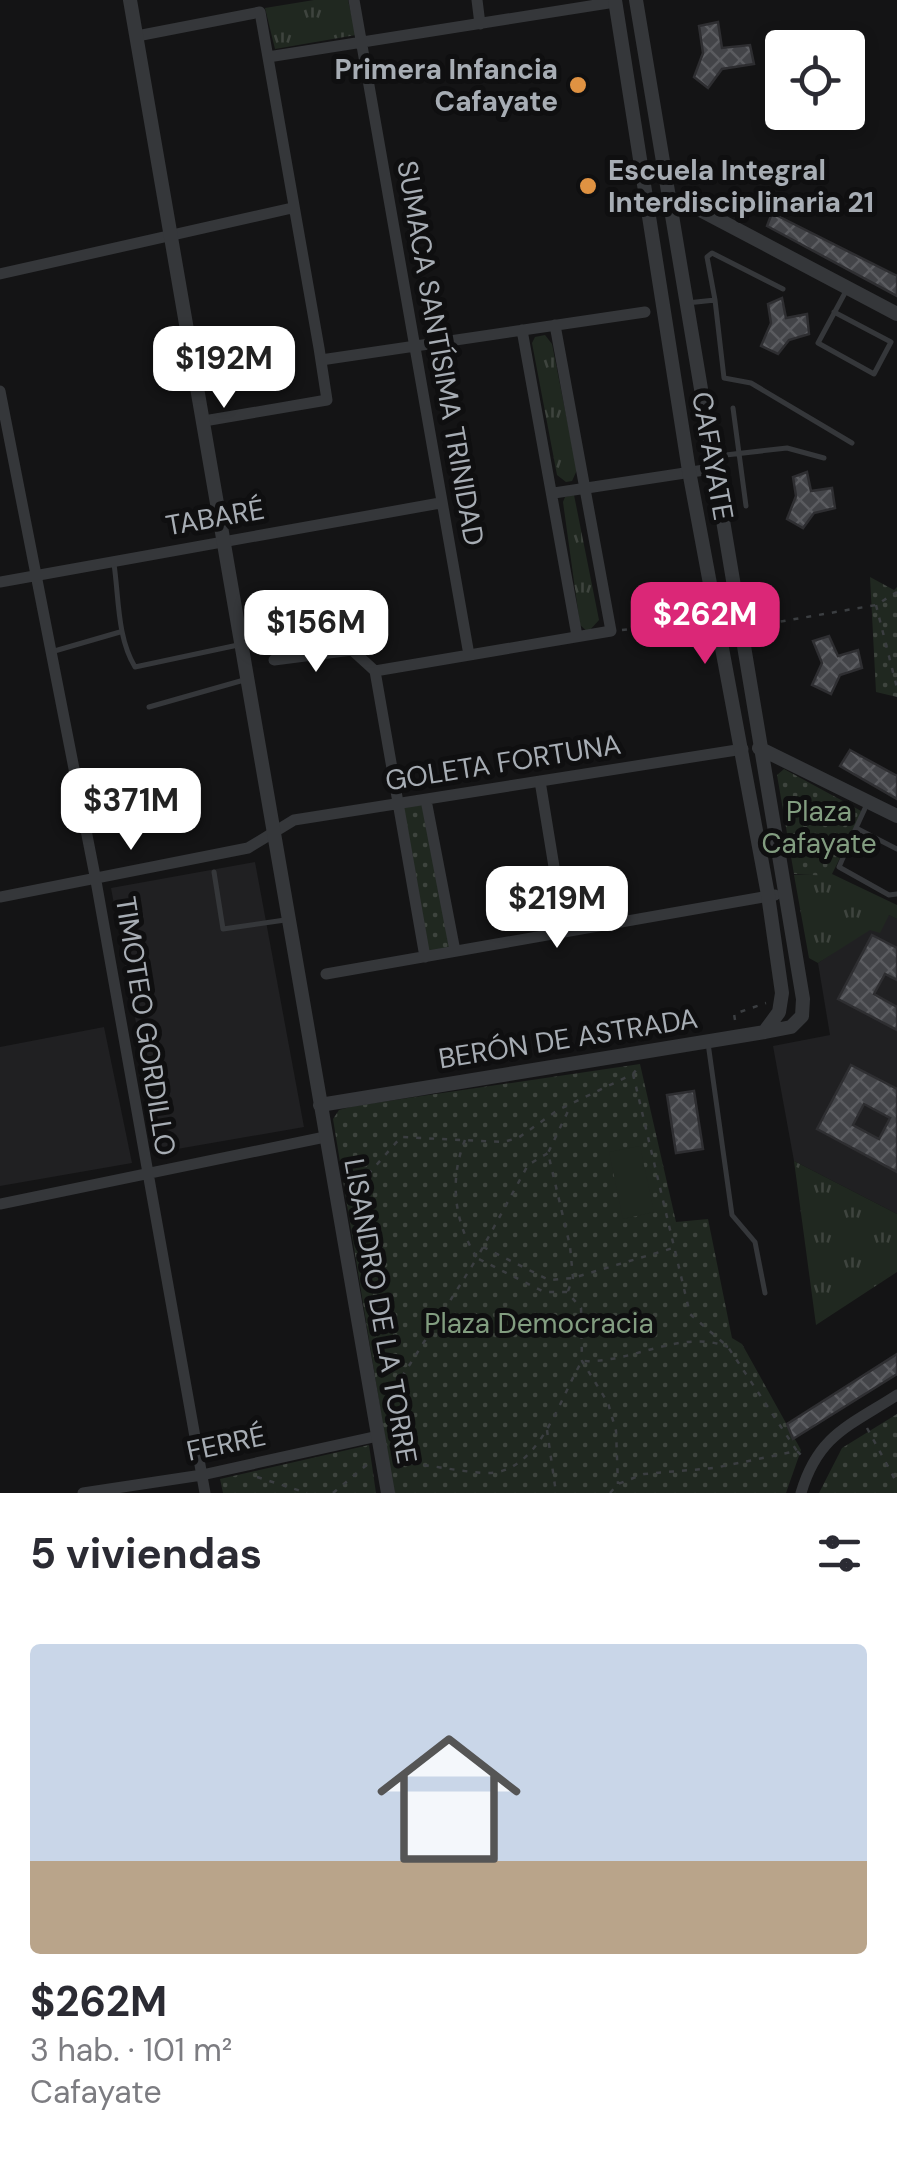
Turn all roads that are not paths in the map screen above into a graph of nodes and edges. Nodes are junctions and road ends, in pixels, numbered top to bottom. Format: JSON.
{"nodes":[{"id":1,"x":130,"y":0,"type":"edge"},
{"id":2,"x":354,"y":0,"type":"edge"},
{"id":3,"x":476,"y":0,"type":"edge"},
{"id":4,"x":636,"y":0,"type":"edge"},
{"id":5,"x":615,"y":1,"type":"edge"},
{"id":6,"x":480,"y":24,"type":"junction"},
{"id":7,"x":136,"y":36,"type":"junction"},
{"id":8,"x":362,"y":42,"type":"junction"},
{"id":9,"x":268,"y":57,"type":"junction"},
{"id":10,"x":667,"y":201,"type":"junction"},
{"id":11,"x":647,"y":204,"type":"junction"},
{"id":12,"x":292,"y":208,"type":"junction"},
{"id":13,"x":172,"y":233,"type":"junction"},
{"id":14,"x":0,"y":274,"type":"edge"},
{"id":15,"x":783,"y":288,"type":"dead end"},
{"id":16,"x":847,"y":288,"type":"junction"},
{"id":17,"x":715,"y":300,"type":"junction"},
{"id":18,"x":684,"y":303,"type":"junction"},
{"id":19,"x":644,"y":312,"type":"dead end"},
{"id":20,"x":834,"y":312,"type":"junction"},
{"id":21,"x":897,"y":314,"type":"edge"},
{"id":22,"x":555,"y":325,"type":"junction"},
{"id":23,"x":522,"y":330,"type":"junction"},
{"id":24,"x":412,"y":347,"type":"junction"},
{"id":25,"x":321,"y":360,"type":"junction"},
{"id":26,"x":0,"y":390,"type":"edge"},
{"id":27,"x":733,"y":408,"type":"dead end"},
{"id":28,"x":204,"y":422,"type":"junction"},
{"id":29,"x":852,"y":443,"type":"dead end"},
{"id":30,"x":739,"y":454,"type":"junction"},
{"id":31,"x":824,"y":458,"type":"dead end"},
{"id":32,"x":710,"y":463,"type":"junction"},
{"id":33,"x":690,"y":471,"type":"junction"},
{"id":34,"x":585,"y":488,"type":"junction"},
{"id":35,"x":554,"y":493,"type":"junction"},
{"id":36,"x":440,"y":502,"type":"junction"},
{"id":37,"x":746,"y":506,"type":"dead end"},
{"id":38,"x":220,"y":541,"type":"junction"},
{"id":39,"x":113,"y":561,"type":"junction"},
{"id":40,"x":34,"y":576,"type":"junction"},
{"id":41,"x":0,"y":582,"type":"edge"},
{"id":42,"x":120,"y":632,"type":"junction"},
{"id":43,"x":577,"y":636,"type":"junction"},
{"id":44,"x":240,"y":644,"type":"junction"},
{"id":45,"x":50,"y":652,"type":"junction"},
{"id":46,"x":469,"y":655,"type":"junction"},
{"id":47,"x":274,"y":660,"type":"dead end"},
{"id":48,"x":375,"y":671,"type":"junction"},
{"id":49,"x":246,"y":679,"type":"junction"},
{"id":50,"x":149,"y":707,"type":"dead end"},
{"id":51,"x":763,"y":748,"type":"junction"},
{"id":52,"x":744,"y":749,"type":"junction"},
{"id":53,"x":540,"y":781,"type":"junction"},
{"id":54,"x":864,"y":799,"type":"junction"},
{"id":55,"x":426,"y":800,"type":"junction"},
{"id":56,"x":396,"y":805,"type":"junction"},
{"id":57,"x":897,"y":816,"type":"edge"},
{"id":58,"x":856,"y":828,"type":"junction"},
{"id":59,"x":273,"y":831,"type":"junction"},
{"id":60,"x":897,"y":849,"type":"edge"},
{"id":61,"x":214,"y":872,"type":"dead end"},
{"id":62,"x":96,"y":881,"type":"junction"},
{"id":63,"x":776,"y":894,"type":"junction"},
{"id":64,"x":897,"y":894,"type":"edge"},
{"id":65,"x":0,"y":897,"type":"edge"},
{"id":66,"x":287,"y":919,"type":"junction"},
{"id":67,"x":564,"y":928,"type":"junction"},
{"id":68,"x":455,"y":951,"type":"junction"},
{"id":69,"x":425,"y":957,"type":"junction"},
{"id":70,"x":326,"y":974,"type":"dead end"},
{"id":71,"x":803,"y":999,"type":"joint"},
{"id":72,"x":764,"y":1032,"type":"junction"},
{"id":73,"x":708,"y":1041,"type":"junction"},
{"id":74,"x":320,"y":1104,"type":"junction"},
{"id":75,"x":326,"y":1138,"type":"junction"},
{"id":76,"x":145,"y":1174,"type":"junction"},
{"id":77,"x":0,"y":1204,"type":"edge"},
{"id":78,"x":766,"y":1293,"type":"dead end"},
{"id":79,"x":897,"y":1396,"type":"edge"},
{"id":80,"x":378,"y":1436,"type":"junction"},
{"id":81,"x":202,"y":1474,"type":"junction"},
{"id":82,"x":83,"y":1493,"type":"edge"},
{"id":83,"x":205,"y":1493,"type":"edge"},
{"id":84,"x":388,"y":1493,"type":"edge"},
{"id":85,"x":801,"y":1493,"type":"edge"}],
"edges":[{"from":1,"to":7,"type":"street"},
{"from":2,"to":8,"type":"street","name":"SUMACA SANTÍSIMA TRINIDAD"},
{"from":3,"to":6,"type":"street"},
{"from":4,"to":10,"type":"street","name":"CAFAYATE"},
{"from":5,"to":6,"type":"street"},
{"from":5,"to":11,"type":"street","name":"CAFAYATE"},
{"from":6,"to":8,"type":"street"},
{"from":7,"to":9,"type":"street"},
{"from":7,"to":13,"type":"street"},
{"from":8,"to":9,"type":"street"},
{"from":8,"to":24,"type":"street","name":"SUMACA SANTÍSIMA TRINIDAD"},
{"from":9,"to":12,"type":"street"},
{"from":10,"to":11,"type":"street"},
{"from":10,"to":16,"type":"street"},
{"from":10,"to":18,"type":"street","name":"CAFAYATE"},
{"from":11,"to":33,"type":"street","name":"CAFAYATE"},
{"from":12,"to":13,"type":"street"},
{"from":12,"to":25,"type":"street"},
{"from":13,"to":14,"type":"street"},
{"from":13,"to":28,"type":"street"},
{"from":15,"to":17,"type":"lane"},
{"from":16,"to":20,"type":"lane"},
{"from":16,"to":21,"type":"street"},
{"from":17,"to":18,"type":"lane"},
{"from":17,"to":29,"type":"lane"},
{"from":18,"to":32,"type":"street","name":"CAFAYATE"},
{"from":19,"to":22,"type":"street"},
{"from":20,"to":20,"type":"lane"},
{"from":22,"to":23,"type":"street"},
{"from":22,"to":34,"type":"street"},
{"from":23,"to":24,"type":"street"},
{"from":23,"to":35,"type":"street"},
{"from":24,"to":25,"type":"street"},
{"from":24,"to":36,"type":"street","name":"SUMACA SANTÍSIMA TRINIDAD"},
{"from":25,"to":28,"type":"street"},
{"from":26,"to":40,"type":"street","name":"TIMOTEO GORDILLO"},
{"from":27,"to":30,"type":"lane"},
{"from":28,"to":38,"type":"street"},
{"from":30,"to":31,"type":"lane"},
{"from":30,"to":32,"type":"lane"},
{"from":30,"to":37,"type":"lane"},
{"from":32,"to":33,"type":"street"},
{"from":32,"to":51,"type":"street","name":"CAFAYATE"},
{"from":33,"to":34,"type":"street"},
{"from":33,"to":52,"type":"street","name":"CAFAYATE"},
{"from":34,"to":35,"type":"street"},
{"from":34,"to":43,"type":"street"},
{"from":35,"to":43,"type":"street"},
{"from":36,"to":38,"type":"street","name":"TABARÉ"},
{"from":36,"to":46,"type":"street","name":"SUMACA SANTÍSIMA TRINIDAD"},
{"from":38,"to":39,"type":"street","name":"TABARÉ"},
{"from":38,"to":44,"type":"street"},
{"from":39,"to":40,"type":"street","name":"TABARÉ"},
{"from":39,"to":42,"type":"lane"},
{"from":40,"to":41,"type":"street","name":"TABARÉ"},
{"from":40,"to":45,"type":"street","name":"TIMOTEO GORDILLO"},
{"from":42,"to":44,"type":"lane"},
{"from":42,"to":45,"type":"lane"},
{"from":43,"to":46,"type":"street"},
{"from":44,"to":49,"type":"street"},
{"from":45,"to":62,"type":"street","name":"TIMOTEO GORDILLO"},
{"from":46,"to":48,"type":"street"},
{"from":47,"to":48,"type":"street"},
{"from":48,"to":56,"type":"street"},
{"from":49,"to":50,"type":"lane"},
{"from":49,"to":59,"type":"street"},
{"from":51,"to":52,"type":"street"},
{"from":51,"to":54,"type":"street"},
{"from":51,"to":63,"type":"street","name":"CAFAYATE"},
{"from":52,"to":53,"type":"street","name":"GOLETA FORTUNA"},
{"from":52,"to":63,"type":"street","name":"CAFAYATE"},
{"from":53,"to":55,"type":"street","name":"GOLETA FORTUNA"},
{"from":53,"to":67,"type":"street"},
{"from":54,"to":57,"type":"street"},
{"from":54,"to":58,"type":"lane"},
{"from":55,"to":56,"type":"street","name":"GOLETA FORTUNA"},
{"from":55,"to":68,"type":"street"},
{"from":56,"to":59,"type":"street","name":"GOLETA FORTUNA"},
{"from":56,"to":69,"type":"street"},
{"from":58,"to":60,"type":"lane"},
{"from":58,"to":64,"type":"lane"},
{"from":59,"to":62,"type":"street","name":"GOLETA FORTUNA"},
{"from":59,"to":66,"type":"street","name":"LISANDRO DE LA TORRE"},
{"from":61,"to":66,"type":"lane"},
{"from":62,"to":65,"type":"street","name":"GOLETA FORTUNA"},
{"from":62,"to":76,"type":"street","name":"TIMOTEO GORDILLO"},
{"from":63,"to":67,"type":"street"},
{"from":63,"to":71,"type":"street","name":"CAFAYATE"},
{"from":63,"to":72,"type":"street","name":"CAFAYATE"},
{"from":66,"to":74,"type":"street","name":"LISANDRO DE LA TORRE"},
{"from":67,"to":68,"type":"street"},
{"from":68,"to":69,"type":"street"},
{"from":69,"to":70,"type":"street"},
{"from":71,"to":72,"type":"street","name":"BERÓN DE ASTRADA"},
{"from":72,"to":73,"type":"street","name":"BERÓN DE ASTRADA"},
{"from":73,"to":74,"type":"street","name":"BERÓN DE ASTRADA"},
{"from":73,"to":78,"type":"lane"},
{"from":74,"to":75,"type":"street","name":"LISANDRO DE LA TORRE"},
{"from":75,"to":76,"type":"street"},
{"from":75,"to":80,"type":"street","name":"LISANDRO DE LA TORRE"},
{"from":76,"to":77,"type":"street"},
{"from":76,"to":81,"type":"street","name":"TIMOTEO GORDILLO"},
{"from":79,"to":85,"type":"street"},
{"from":80,"to":81,"type":"street","name":"FERRÉ"},
{"from":80,"to":84,"type":"street","name":"LISANDRO DE LA TORRE"},
{"from":81,"to":82,"type":"street","name":"FERRÉ"},
{"from":81,"to":83,"type":"street","name":"TIMOTEO GORDILLO"}]}
